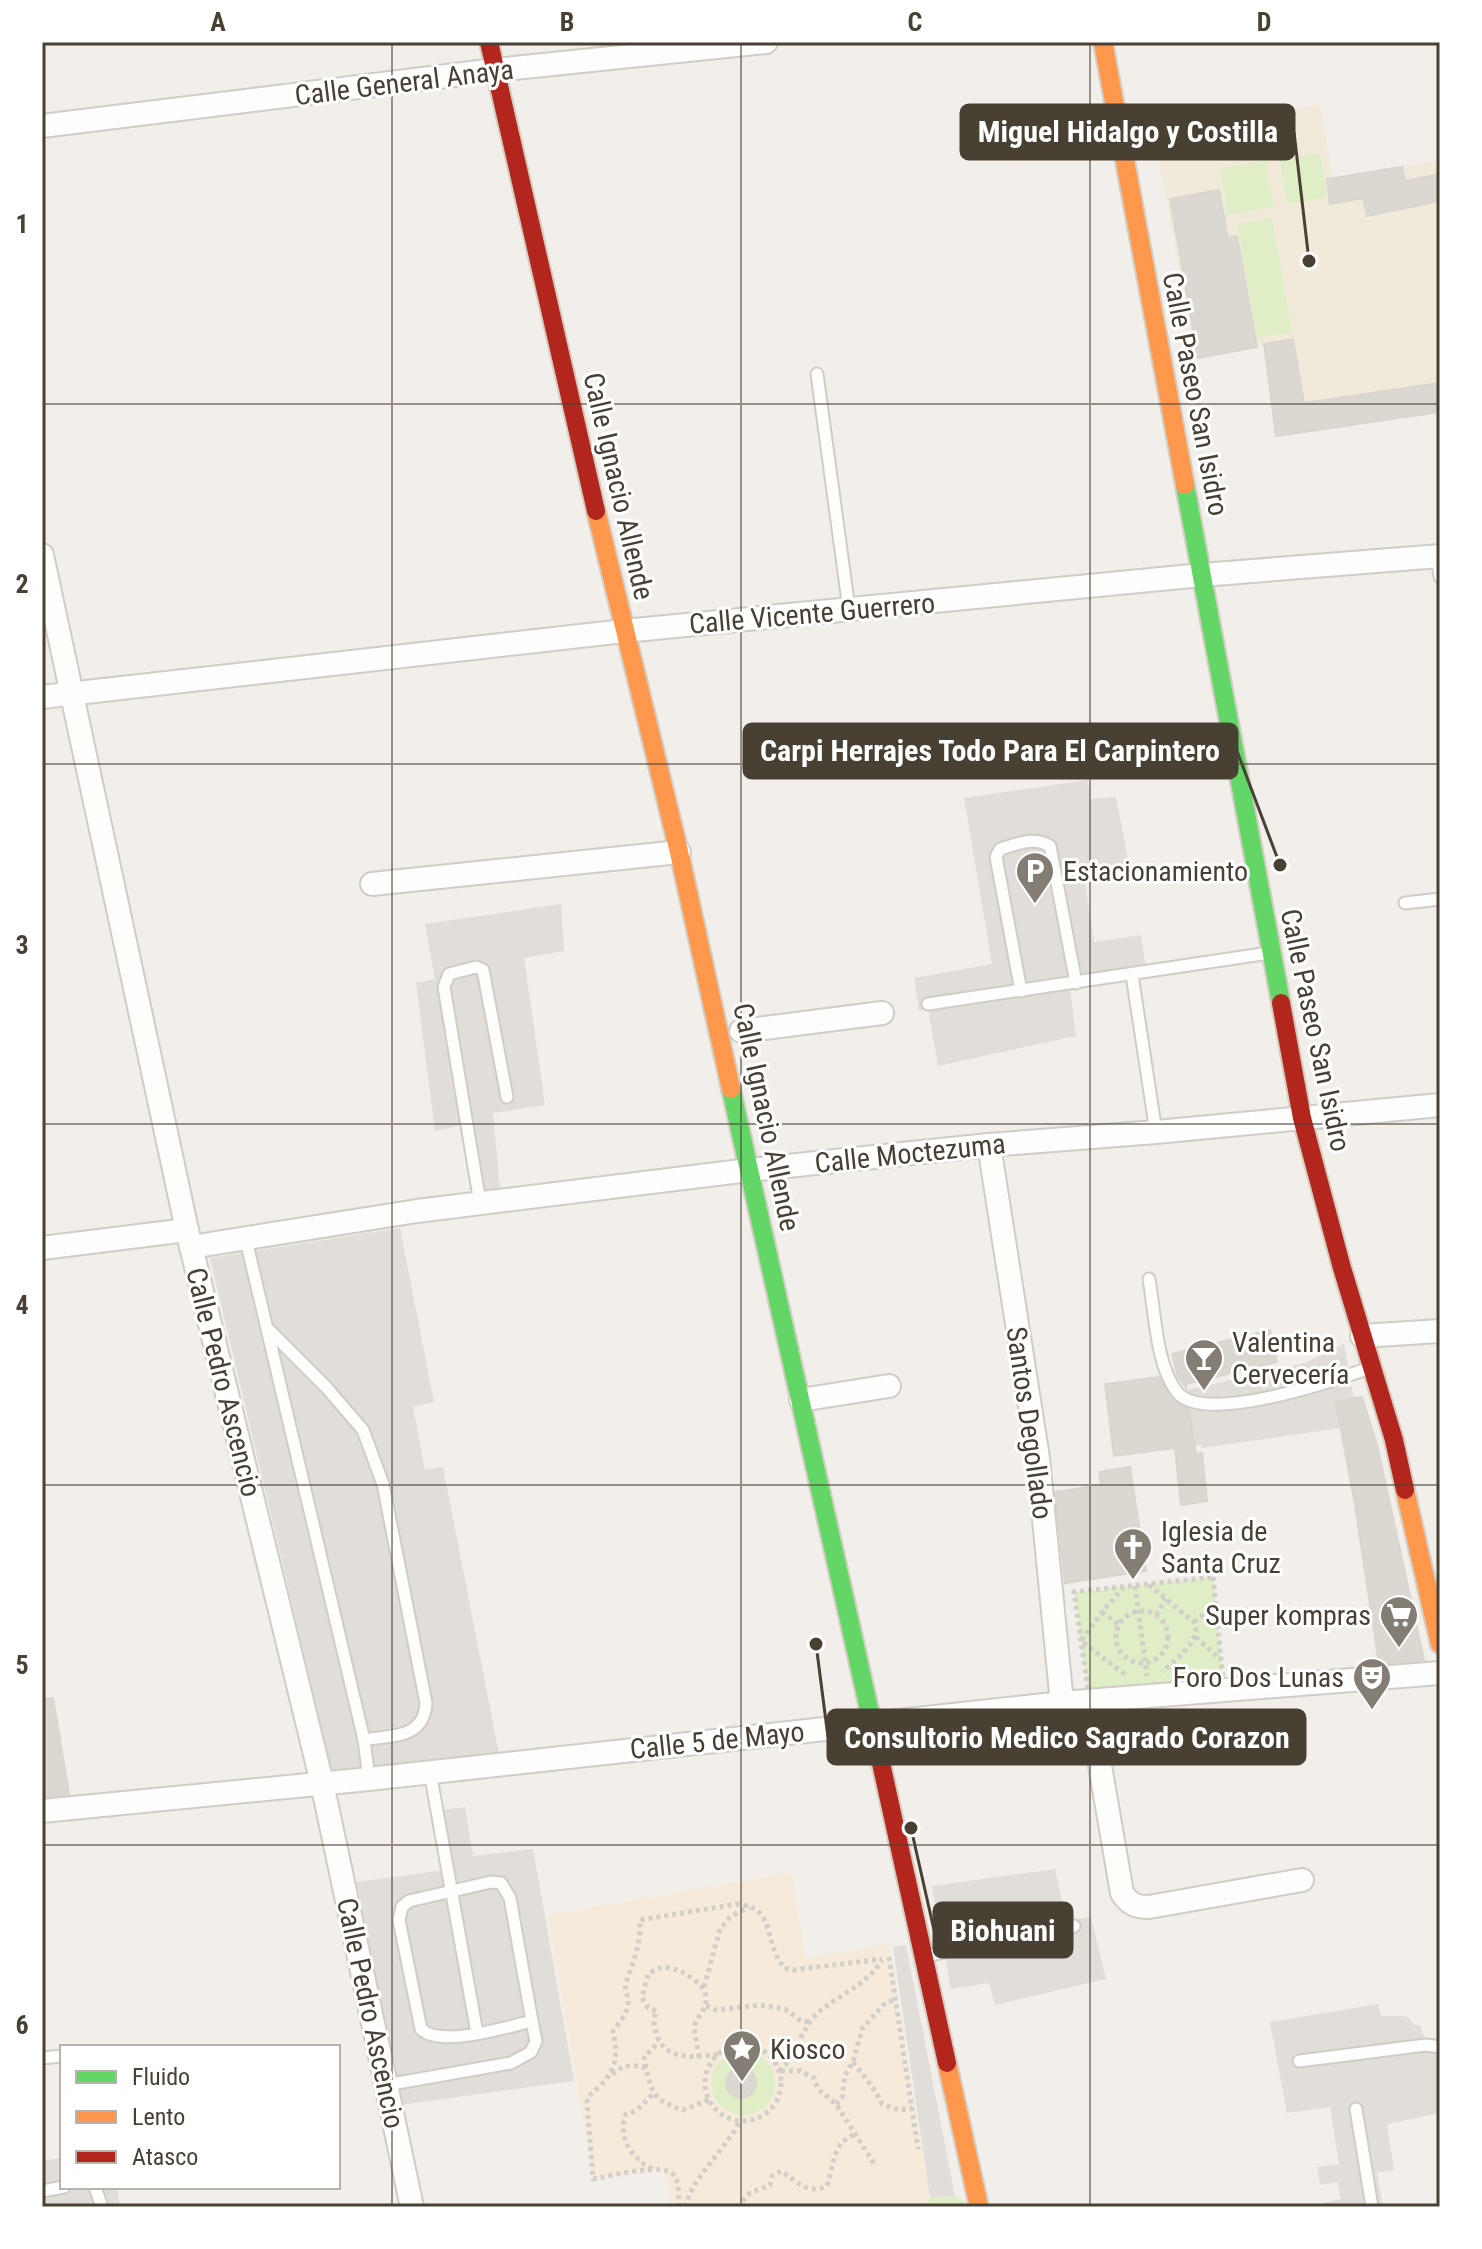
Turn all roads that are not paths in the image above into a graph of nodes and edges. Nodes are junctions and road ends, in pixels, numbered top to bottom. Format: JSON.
{"nodes":[{"id":1,"x":489,"y":42,"type":"edge"},
{"id":2,"x":763,"y":42,"type":"edge"},
{"id":3,"x":1103,"y":42,"type":"edge"},
{"id":4,"x":495,"y":70,"type":"junction"},
{"id":5,"x":42,"y":126,"type":"edge"},
{"id":6,"x":817,"y":374,"type":"dead end"},
{"id":7,"x":42,"y":555,"type":"edge"},
{"id":8,"x":1439,"y":563,"type":"edge"},
{"id":9,"x":1202,"y":575,"type":"junction"},
{"id":10,"x":849,"y":609,"type":"junction"},
{"id":11,"x":624,"y":631,"type":"junction"},
{"id":12,"x":72,"y":694,"type":"junction"},
{"id":13,"x":42,"y":697,"type":"edge"},
{"id":14,"x":679,"y":852,"type":"junction"},
{"id":15,"x":372,"y":884,"type":"dead end"},
{"id":16,"x":1440,"y":899,"type":"edge"},
{"id":17,"x":1405,"y":903,"type":"dead end"},
{"id":18,"x":1270,"y":953,"type":"junction"},
{"id":19,"x":1132,"y":975,"type":"junction"},
{"id":20,"x":1076,"y":983,"type":"junction"},
{"id":21,"x":1021,"y":991,"type":"junction"},
{"id":22,"x":928,"y":1004,"type":"dead end"},
{"id":23,"x":882,"y":1013,"type":"dead end"},
{"id":24,"x":731,"y":1032,"type":"junction"},
{"id":25,"x":507,"y":1097,"type":"dead end"},
{"id":26,"x":1440,"y":1105,"type":"edge"},
{"id":27,"x":1302,"y":1118,"type":"junction"},
{"id":28,"x":1156,"y":1132,"type":"junction"},
{"id":29,"x":989,"y":1145,"type":"junction"},
{"id":30,"x":749,"y":1170,"type":"junction"},
{"id":31,"x":480,"y":1203,"type":"junction"},
{"id":32,"x":189,"y":1238,"type":"junction"},
{"id":33,"x":246,"y":1240,"type":"junction"},
{"id":34,"x":42,"y":1248,"type":"edge"},
{"id":35,"x":1149,"y":1279,"type":"dead end"},
{"id":36,"x":268,"y":1329,"type":"junction"},
{"id":37,"x":1440,"y":1331,"type":"edge"},
{"id":38,"x":1362,"y":1336,"type":"junction"},
{"id":39,"x":1372,"y":1366,"type":"junction"},
{"id":40,"x":889,"y":1386,"type":"dead end"},
{"id":41,"x":801,"y":1400,"type":"junction"},
{"id":42,"x":1440,"y":1644,"type":"edge"},
{"id":43,"x":1440,"y":1673,"type":"edge"},
{"id":44,"x":1089,"y":1702,"type":"junction"},
{"id":45,"x":1062,"y":1703,"type":"junction"},
{"id":46,"x":873,"y":1722,"type":"junction"},
{"id":47,"x":364,"y":1740,"type":"junction"},
{"id":48,"x":430,"y":1772,"type":"junction"},
{"id":49,"x":369,"y":1779,"type":"junction"},
{"id":50,"x":322,"y":1783,"type":"junction"},
{"id":51,"x":42,"y":1811,"type":"edge"},
{"id":52,"x":1302,"y":1880,"type":"dead end"},
{"id":53,"x":453,"y":1891,"type":"junction"},
{"id":54,"x":1074,"y":1926,"type":"dead end"},
{"id":55,"x":924,"y":1956,"type":"junction"},
{"id":56,"x":532,"y":2021,"type":"junction"},
{"id":57,"x":477,"y":2033,"type":"junction"},
{"id":58,"x":1440,"y":2047,"type":"edge"},
{"id":59,"x":1299,"y":2061,"type":"dead end"},
{"id":60,"x":386,"y":2085,"type":"junction"},
{"id":61,"x":1356,"y":2109,"type":"dead end"},
{"id":62,"x":412,"y":2207,"type":"edge"},
{"id":63,"x":979,"y":2207,"type":"edge"},
{"id":64,"x":1372,"y":2207,"type":"edge"}],
"edges":[{"from":1,"to":4,"type":"street","name":"Calle Ignacio Allende"},
{"from":2,"to":4,"type":"street","name":"Calle General Anaya"},
{"from":3,"to":9,"type":"street","name":"Calle Paseo San Isidro"},
{"from":4,"to":5,"type":"street","name":"Calle General Anaya"},
{"from":4,"to":11,"type":"street","name":"Calle Ignacio Allende"},
{"from":6,"to":10,"type":"lane"},
{"from":7,"to":12,"type":"street","name":"Calle Pedro Ascencio"},
{"from":8,"to":9,"type":"street","name":"Calle Vicente Guerrero"},
{"from":9,"to":10,"type":"street","name":"Calle Vicente Guerrero"},
{"from":9,"to":18,"type":"street","name":"Calle Paseo San Isidro"},
{"from":10,"to":11,"type":"street","name":"Calle Vicente Guerrero"},
{"from":11,"to":12,"type":"street","name":"Calle Vicente Guerrero"},
{"from":11,"to":14,"type":"street","name":"Calle Ignacio Allende"},
{"from":12,"to":13,"type":"street","name":"Calle Vicente Guerrero"},
{"from":12,"to":32,"type":"street","name":"Calle Pedro Ascencio"},
{"from":14,"to":15,"type":"street"},
{"from":14,"to":24,"type":"street","name":"Calle Ignacio Allende"},
{"from":16,"to":17,"type":"lane"},
{"from":18,"to":19,"type":"lane"},
{"from":18,"to":27,"type":"street","name":"Calle Paseo San Isidro"},
{"from":19,"to":20,"type":"lane"},
{"from":19,"to":28,"type":"lane"},
{"from":20,"to":21,"type":"lane"},
{"from":20,"to":21,"type":"lane"},
{"from":21,"to":22,"type":"lane"},
{"from":23,"to":24,"type":"street"},
{"from":24,"to":30,"type":"street","name":"Calle Ignacio Allende"},
{"from":25,"to":31,"type":"lane"},
{"from":26,"to":27,"type":"street","name":"Calle Moctezuma"},
{"from":27,"to":28,"type":"street","name":"Calle Moctezuma"},
{"from":27,"to":38,"type":"street","name":"Calle Paseo San Isidro"},
{"from":28,"to":29,"type":"street","name":"Calle Moctezuma"},
{"from":29,"to":30,"type":"street","name":"Calle Moctezuma"},
{"from":29,"to":45,"type":"street","name":"Santos Degollado"},
{"from":30,"to":31,"type":"street","name":"Calle Moctezuma"},
{"from":30,"to":41,"type":"street","name":"Calle Ignacio Allende"},
{"from":31,"to":33,"type":"street","name":"Calle Moctezuma"},
{"from":32,"to":33,"type":"street","name":"Calle Moctezuma"},
{"from":32,"to":34,"type":"street","name":"Calle Moctezuma"},
{"from":32,"to":50,"type":"street","name":"Calle Pedro Ascencio"},
{"from":33,"to":36,"type":"lane"},
{"from":35,"to":39,"type":"lane"},
{"from":36,"to":47,"type":"lane"},
{"from":36,"to":47,"type":"lane"},
{"from":37,"to":38,"type":"street"},
{"from":38,"to":39,"type":"street","name":"Calle Paseo San Isidro"},
{"from":39,"to":42,"type":"street","name":"Calle Paseo San Isidro"},
{"from":40,"to":41,"type":"street"},
{"from":41,"to":46,"type":"street","name":"Calle Ignacio Allende"},
{"from":43,"to":44,"type":"street","name":"Calle 5 de Mayo"},
{"from":44,"to":45,"type":"street","name":"Calle 5 de Mayo"},
{"from":44,"to":52,"type":"street"},
{"from":45,"to":46,"type":"street","name":"Calle 5 de Mayo"},
{"from":46,"to":48,"type":"street","name":"Calle 5 de Mayo"},
{"from":46,"to":55,"type":"street","name":"Calle Ignacio Allende"},
{"from":47,"to":49,"type":"lane"},
{"from":48,"to":49,"type":"street","name":"Calle 5 de Mayo"},
{"from":48,"to":53,"type":"lane"},
{"from":49,"to":50,"type":"street","name":"Calle 5 de Mayo"},
{"from":50,"to":51,"type":"street","name":"Calle 5 de Mayo"},
{"from":50,"to":60,"type":"street","name":"Calle Pedro Ascencio"},
{"from":53,"to":56,"type":"lane"},
{"from":53,"to":57,"type":"lane"},
{"from":53,"to":57,"type":"lane"},
{"from":54,"to":55,"type":"lane"},
{"from":55,"to":63,"type":"street","name":"Calle Ignacio Allende"},
{"from":56,"to":57,"type":"lane"},
{"from":56,"to":60,"type":"lane"},
{"from":58,"to":59,"type":"lane"},
{"from":60,"to":62,"type":"street","name":"Calle Pedro Ascencio"},
{"from":61,"to":64,"type":"lane"}]}
